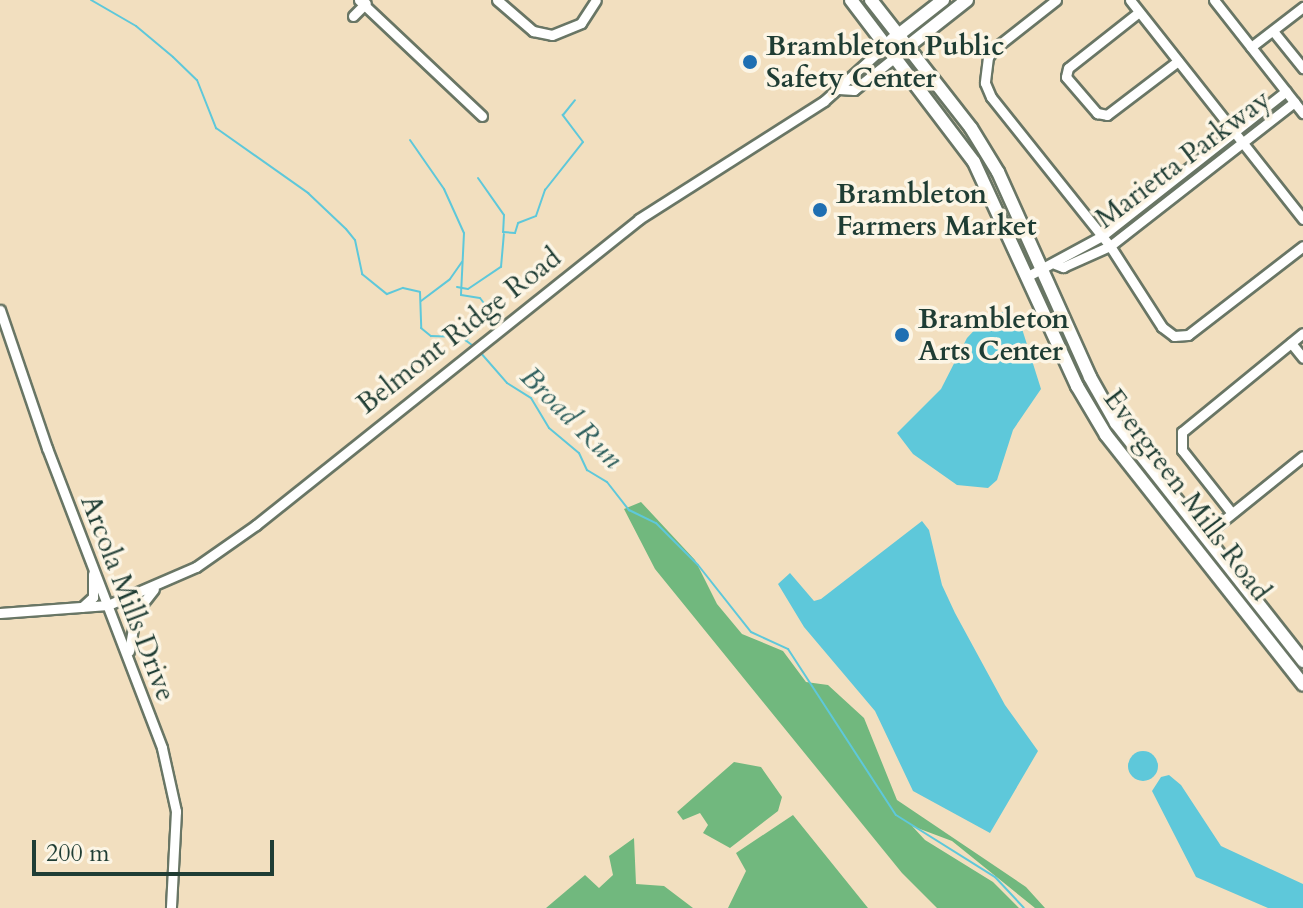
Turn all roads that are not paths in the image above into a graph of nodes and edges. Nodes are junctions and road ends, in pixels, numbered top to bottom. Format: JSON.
{"nodes":[{"id":1,"x":497,"y":0,"type":"edge"},
{"id":2,"x":596,"y":0,"type":"edge"},
{"id":3,"x":851,"y":0,"type":"edge"},
{"id":4,"x":871,"y":0,"type":"edge"},
{"id":5,"x":943,"y":0,"type":"edge"},
{"id":6,"x":967,"y":0,"type":"edge"},
{"id":7,"x":1056,"y":0,"type":"edge"},
{"id":8,"x":1130,"y":0,"type":"edge"},
{"id":9,"x":1214,"y":0,"type":"edge"},
{"id":10,"x":363,"y":2,"type":"edge"},
{"id":11,"x":1303,"y":7,"type":"edge"},
{"id":12,"x":1139,"y":12,"type":"junction"},
{"id":13,"x":353,"y":16,"type":"dead end"},
{"id":14,"x":1273,"y":31,"type":"junction"},
{"id":15,"x":898,"y":35,"type":"junction"},
{"id":16,"x":886,"y":45,"type":"junction"},
{"id":17,"x":907,"y":47,"type":"junction"},
{"id":18,"x":1251,"y":47,"type":"junction"},
{"id":19,"x":895,"y":57,"type":"junction"},
{"id":20,"x":1178,"y":61,"type":"junction"},
{"id":21,"x":1303,"y":68,"type":"edge"},
{"id":22,"x":839,"y":89,"type":"junction"},
{"id":23,"x":1286,"y":91,"type":"junction"},
{"id":24,"x":1294,"y":102,"type":"junction"},
{"id":25,"x":1303,"y":113,"type":"edge"},
{"id":26,"x":482,"y":116,"type":"dead end"},
{"id":27,"x":1235,"y":132,"type":"junction"},
{"id":28,"x":1242,"y":142,"type":"junction"},
{"id":29,"x":1303,"y":219,"type":"edge"},
{"id":30,"x":1102,"y":236,"type":"junction"},
{"id":31,"x":1110,"y":246,"type":"junction"},
{"id":32,"x":1303,"y":246,"type":"edge"},
{"id":33,"x":1055,"y":264,"type":"junction"},
{"id":34,"x":1042,"y":270,"type":"junction"},
{"id":35,"x":1028,"y":276,"type":"junction"},
{"id":36,"x":0,"y":310,"type":"edge"},
{"id":37,"x":1303,"y":333,"type":"edge"},
{"id":38,"x":1291,"y":343,"type":"junction"},
{"id":39,"x":1303,"y":358,"type":"edge"},
{"id":40,"x":1303,"y":456,"type":"edge"},
{"id":41,"x":1231,"y":512,"type":"junction"},
{"id":42,"x":1204,"y":536,"type":"junction"},
{"id":43,"x":93,"y":567,"type":"junction"},
{"id":44,"x":155,"y":588,"type":"junction"},
{"id":45,"x":108,"y":605,"type":"junction"},
{"id":46,"x":78,"y":609,"type":"junction"},
{"id":47,"x":0,"y":613,"type":"edge"},
{"id":48,"x":129,"y":658,"type":"junction"},
{"id":49,"x":1303,"y":661,"type":"edge"},
{"id":50,"x":1303,"y":684,"type":"edge"},
{"id":51,"x":171,"y":908,"type":"edge"}],
"edges":[{"from":1,"to":2,"type":"street"},
{"from":3,"to":16,"type":"main road","name":"Evergreen Mills Road"},
{"from":4,"to":15,"type":"main road","name":"Evergreen Mills Road"},
{"from":5,"to":15,"type":"main road","name":"Belmont Ridge Road"},
{"from":6,"to":17,"type":"main road","name":"Belmont Ridge Road"},
{"from":7,"to":30,"type":"street"},
{"from":8,"to":12,"type":"street"},
{"from":9,"to":18,"type":"street"},
{"from":10,"to":13,"type":"street"},
{"from":10,"to":26,"type":"street"},
{"from":11,"to":14,"type":"street"},
{"from":12,"to":20,"type":"street"},
{"from":12,"to":20,"type":"street"},
{"from":14,"to":18,"type":"street"},
{"from":14,"to":21,"type":"street"},
{"from":15,"to":16,"type":"main road","name":"Belmont Ridge Road"},
{"from":15,"to":17,"type":"main road","name":"Evergreen Mills Road"},
{"from":16,"to":19,"type":"main road","name":"Evergreen Mills Road"},
{"from":16,"to":22,"type":"street","name":"Belmont Ridge Road"},
{"from":17,"to":19,"type":"main road","name":"Belmont Ridge Road"},
{"from":17,"to":34,"type":"main road","name":"Evergreen Mills Road"},
{"from":18,"to":23,"type":"street"},
{"from":19,"to":22,"type":"street","name":"Belmont Ridge Road"},
{"from":19,"to":35,"type":"main road","name":"Evergreen Mills Road"},
{"from":20,"to":27,"type":"street"},
{"from":22,"to":44,"type":"street","name":"Belmont Ridge Road"},
{"from":23,"to":24,"type":"street"},
{"from":23,"to":27,"type":"street","name":"Marietta Parkway"},
{"from":24,"to":25,"type":"street"},
{"from":24,"to":28,"type":"street","name":"Marietta Parkway"},
{"from":27,"to":28,"type":"street"},
{"from":27,"to":30,"type":"street","name":"Marietta Parkway"},
{"from":28,"to":29,"type":"street"},
{"from":28,"to":31,"type":"street","name":"Marietta Parkway"},
{"from":30,"to":31,"type":"street"},
{"from":30,"to":33,"type":"street","name":"Marietta Parkway"},
{"from":31,"to":32,"type":"street"},
{"from":31,"to":33,"type":"street","name":"Marietta Parkway"},
{"from":33,"to":34,"type":"street","name":"Marietta Parkway"},
{"from":34,"to":35,"type":"street","name":"Marietta Parkway"},
{"from":34,"to":42,"type":"main road","name":"Evergreen Mills Road"},
{"from":35,"to":50,"type":"main road","name":"Evergreen Mills Road"},
{"from":36,"to":43,"type":"street","name":"Arcola Mills Drive"},
{"from":37,"to":38,"type":"street"},
{"from":38,"to":39,"type":"street"},
{"from":38,"to":41,"type":"street"},
{"from":40,"to":41,"type":"street"},
{"from":41,"to":42,"type":"street"},
{"from":42,"to":49,"type":"main road","name":"Evergreen Mills Road"},
{"from":43,"to":45,"type":"street","name":"Arcola Mills Drive"},
{"from":43,"to":46,"type":"street"},
{"from":44,"to":45,"type":"street","name":"Belmont Ridge Road"},
{"from":44,"to":48,"type":"street"},
{"from":45,"to":46,"type":"street","name":"Belmont Ridge Road"},
{"from":45,"to":48,"type":"street","name":"Arcola Mills Drive"},
{"from":46,"to":47,"type":"street","name":"Belmont Ridge Road"},
{"from":48,"to":51,"type":"street","name":"Arcola Mills Drive"}]}
